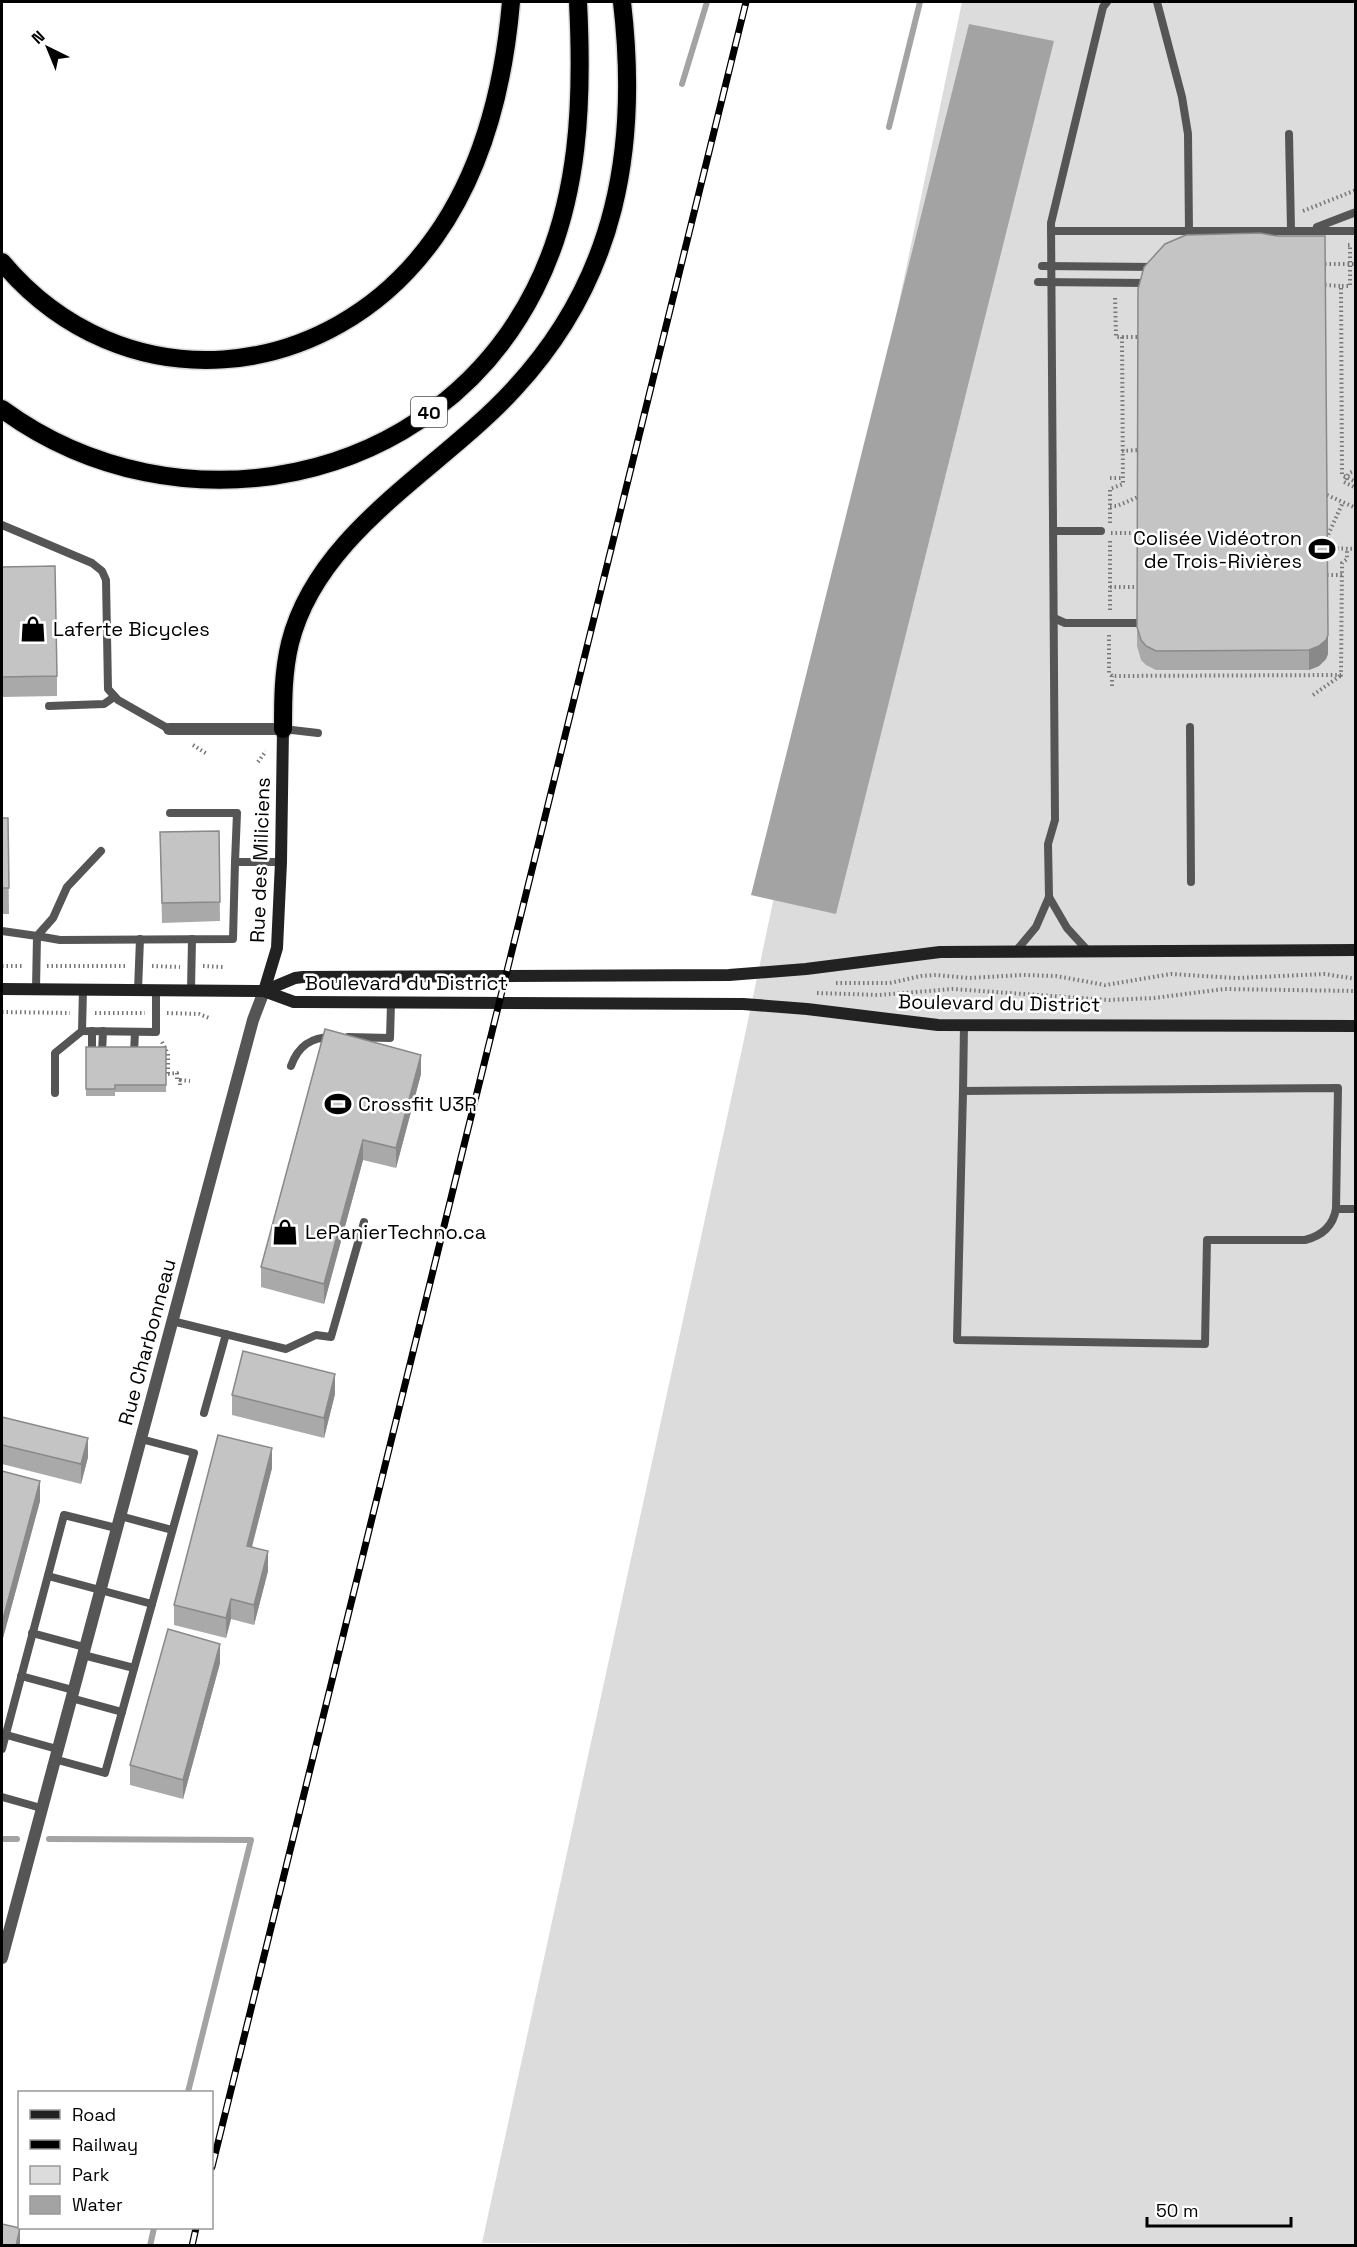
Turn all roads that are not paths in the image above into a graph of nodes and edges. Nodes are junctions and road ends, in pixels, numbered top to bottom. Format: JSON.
{"nodes":[{"id":1,"x":511,"y":2,"type":"edge"},
{"id":2,"x":578,"y":2,"type":"edge"},
{"id":3,"x":622,"y":2,"type":"edge"},
{"id":4,"x":1107,"y":2,"type":"edge"},
{"id":5,"x":1157,"y":2,"type":"edge"},
{"id":6,"x":1289,"y":134,"type":"dead end"},
{"id":7,"x":1356,"y":212,"type":"edge"},
{"id":8,"x":1291,"y":229,"type":"junction"},
{"id":9,"x":1312,"y":229,"type":"junction"},
{"id":10,"x":1051,"y":231,"type":"junction"},
{"id":11,"x":1189,"y":231,"type":"junction"},
{"id":12,"x":1356,"y":231,"type":"edge"},
{"id":13,"x":2,"y":261,"type":"edge"},
{"id":14,"x":1047,"y":266,"type":"junction"},
{"id":15,"x":1161,"y":267,"type":"edge"},
{"id":16,"x":1038,"y":282,"type":"dead end"},
{"id":17,"x":1052,"y":283,"type":"junction"},
{"id":18,"x":1147,"y":283,"type":"edge"},
{"id":19,"x":2,"y":409,"type":"edge"},
{"id":20,"x":2,"y":525,"type":"edge"},
{"id":21,"x":1054,"y":531,"type":"junction"},
{"id":22,"x":1105,"y":532,"type":"road end"},
{"id":23,"x":1054,"y":618,"type":"junction"},
{"id":24,"x":1137,"y":623,"type":"edge"},
{"id":25,"x":114,"y":697,"type":"junction"},
{"id":26,"x":50,"y":706,"type":"dead end"},
{"id":27,"x":1190,"y":727,"type":"dead end"},
{"id":28,"x":168,"y":729,"type":"joint"},
{"id":29,"x":283,"y":729,"type":"junction"},
{"id":30,"x":318,"y":733,"type":"dead end"},
{"id":31,"x":170,"y":813,"type":"dead end"},
{"id":32,"x":102,"y":851,"type":"dead end"},
{"id":33,"x":235,"y":862,"type":"junction"},
{"id":34,"x":281,"y":862,"type":"junction"},
{"id":35,"x":1191,"y":882,"type":"dead end"},
{"id":36,"x":1049,"y":897,"type":"junction"},
{"id":37,"x":2,"y":931,"type":"edge"},
{"id":38,"x":37,"y":936,"type":"junction"},
{"id":39,"x":140,"y":939,"type":"junction"},
{"id":40,"x":192,"y":939,"type":"junction"},
{"id":41,"x":1356,"y":950,"type":"edge"},
{"id":42,"x":1016,"y":951,"type":"junction"},
{"id":43,"x":1088,"y":951,"type":"junction"},
{"id":44,"x":2,"y":989,"type":"edge"},
{"id":45,"x":36,"y":989,"type":"junction"},
{"id":46,"x":83,"y":989,"type":"junction"},
{"id":47,"x":138,"y":990,"type":"junction"},
{"id":48,"x":156,"y":990,"type":"junction"},
{"id":49,"x":191,"y":990,"type":"junction"},
{"id":50,"x":264,"y":991,"type":"junction"},
{"id":51,"x":391,"y":1003,"type":"junction"},
{"id":52,"x":964,"y":1026,"type":"junction"},
{"id":53,"x":1356,"y":1026,"type":"edge"},
{"id":54,"x":82,"y":1031,"type":"junction"},
{"id":55,"x":92,"y":1031,"type":"junction"},
{"id":56,"x":103,"y":1031,"type":"junction"},
{"id":57,"x":135,"y":1032,"type":"junction"},
{"id":58,"x":92,"y":1053,"type":"edge"},
{"id":59,"x":102,"y":1053,"type":"edge"},
{"id":60,"x":134,"y":1053,"type":"edge"},
{"id":61,"x":291,"y":1066,"type":"dead end"},
{"id":62,"x":963,"y":1091,"type":"junction"},
{"id":63,"x":56,"y":1093,"type":"dead end"},
{"id":64,"x":1336,"y":1209,"type":"junction"},
{"id":65,"x":1356,"y":1209,"type":"edge"},
{"id":66,"x":363,"y":1222,"type":"dead end"},
{"id":67,"x":172,"y":1321,"type":"junction"},
{"id":68,"x":226,"y":1334,"type":"junction"},
{"id":69,"x":204,"y":1413,"type":"dead end"},
{"id":70,"x":141,"y":1439,"type":"junction"},
{"id":71,"x":120,"y":1515,"type":"junction"},
{"id":72,"x":116,"y":1528,"type":"junction"},
{"id":73,"x":172,"y":1530,"type":"junction"},
{"id":74,"x":48,"y":1576,"type":"junction"},
{"id":75,"x":100,"y":1590,"type":"junction"},
{"id":76,"x":152,"y":1604,"type":"junction"},
{"id":77,"x":32,"y":1633,"type":"junction"},
{"id":78,"x":83,"y":1651,"type":"junction"},
{"id":79,"x":134,"y":1668,"type":"junction"},
{"id":80,"x":21,"y":1676,"type":"junction"},
{"id":81,"x":72,"y":1694,"type":"junction"},
{"id":82,"x":122,"y":1712,"type":"junction"},
{"id":83,"x":3,"y":1734,"type":"edge"},
{"id":84,"x":2,"y":1749,"type":"edge"},
{"id":85,"x":56,"y":1754,"type":"junction"},
{"id":86,"x":2,"y":1797,"type":"edge"},
{"id":87,"x":41,"y":1808,"type":"junction"},
{"id":88,"x":2,"y":1958,"type":"edge"}],
"edges":[{"from":1,"to":13,"type":"highway"},
{"from":2,"to":19,"type":"highway","number":"40"},
{"from":3,"to":29,"type":"highway"},
{"from":4,"to":10,"type":"lane"},
{"from":5,"to":11,"type":"lane"},
{"from":6,"to":8,"type":"lane"},
{"from":7,"to":9,"type":"lane"},
{"from":8,"to":9,"type":"lane"},
{"from":8,"to":11,"type":"lane"},
{"from":9,"to":12,"type":"lane"},
{"from":10,"to":11,"type":"lane"},
{"from":10,"to":14,"type":"lane"},
{"from":14,"to":15,"type":"lane"},
{"from":14,"to":17,"type":"lane"},
{"from":16,"to":17,"type":"lane"},
{"from":17,"to":18,"type":"lane"},
{"from":17,"to":21,"type":"lane"},
{"from":20,"to":25,"type":"lane"},
{"from":21,"to":22,"type":"lane"},
{"from":21,"to":23,"type":"lane"},
{"from":23,"to":24,"type":"lane"},
{"from":23,"to":36,"type":"lane"},
{"from":25,"to":26,"type":"lane"},
{"from":25,"to":28,"type":"lane"},
{"from":27,"to":35,"type":"lane"},
{"from":28,"to":29,"type":"street"},
{"from":29,"to":30,"type":"lane"},
{"from":29,"to":34,"type":"street","name":"Rue des Miliciens"},
{"from":31,"to":33,"type":"lane"},
{"from":32,"to":38,"type":"lane"},
{"from":33,"to":34,"type":"lane"},
{"from":33,"to":40,"type":"lane"},
{"from":34,"to":50,"type":"street","name":"Rue des Miliciens"},
{"from":36,"to":42,"type":"lane"},
{"from":36,"to":43,"type":"lane"},
{"from":37,"to":38,"type":"lane"},
{"from":38,"to":39,"type":"lane"},
{"from":38,"to":45,"type":"lane"},
{"from":39,"to":40,"type":"lane"},
{"from":39,"to":47,"type":"lane"},
{"from":40,"to":49,"type":"lane"},
{"from":41,"to":43,"type":"street","name":"Boulevard du District"},
{"from":42,"to":43,"type":"street","name":"Boulevard du District"},
{"from":42,"to":50,"type":"street","name":"Boulevard du District"},
{"from":44,"to":45,"type":"street"},
{"from":45,"to":46,"type":"street"},
{"from":46,"to":47,"type":"street"},
{"from":46,"to":54,"type":"lane"},
{"from":47,"to":48,"type":"street"},
{"from":48,"to":49,"type":"street"},
{"from":48,"to":57,"type":"lane"},
{"from":49,"to":50,"type":"street"},
{"from":50,"to":51,"type":"street","name":"Boulevard du District"},
{"from":50,"to":67,"type":"street","name":"Rue Charbonneau"},
{"from":51,"to":52,"type":"street","name":"Boulevard du District"},
{"from":51,"to":61,"type":"lane"},
{"from":52,"to":53,"type":"street","name":"Boulevard du District"},
{"from":52,"to":62,"type":"lane"},
{"from":54,"to":55,"type":"lane"},
{"from":54,"to":63,"type":"lane"},
{"from":55,"to":56,"type":"lane"},
{"from":55,"to":58,"type":"lane"},
{"from":56,"to":57,"type":"lane"},
{"from":56,"to":59,"type":"lane"},
{"from":57,"to":60,"type":"lane"},
{"from":62,"to":64,"type":"lane"},
{"from":62,"to":64,"type":"lane"},
{"from":64,"to":65,"type":"lane"},
{"from":66,"to":68,"type":"lane"},
{"from":67,"to":68,"type":"lane"},
{"from":67,"to":70,"type":"street","name":"Rue Charbonneau"},
{"from":68,"to":69,"type":"lane"},
{"from":70,"to":71,"type":"street","name":"Rue Charbonneau"},
{"from":70,"to":73,"type":"lane"},
{"from":71,"to":72,"type":"street","name":"Rue Charbonneau"},
{"from":71,"to":73,"type":"lane"},
{"from":72,"to":74,"type":"lane"},
{"from":72,"to":75,"type":"street","name":"Rue Charbonneau"},
{"from":73,"to":76,"type":"lane"},
{"from":74,"to":75,"type":"lane"},
{"from":74,"to":77,"type":"lane"},
{"from":75,"to":76,"type":"lane"},
{"from":75,"to":78,"type":"street","name":"Rue Charbonneau"},
{"from":76,"to":79,"type":"lane"},
{"from":77,"to":78,"type":"lane"},
{"from":77,"to":80,"type":"lane"},
{"from":78,"to":79,"type":"lane"},
{"from":78,"to":81,"type":"street","name":"Rue Charbonneau"},
{"from":79,"to":82,"type":"lane"},
{"from":80,"to":81,"type":"lane"},
{"from":80,"to":83,"type":"lane"},
{"from":81,"to":82,"type":"lane"},
{"from":81,"to":85,"type":"street","name":"Rue Charbonneau"},
{"from":82,"to":85,"type":"lane"},
{"from":83,"to":84,"type":"lane"},
{"from":83,"to":85,"type":"lane"},
{"from":85,"to":87,"type":"street","name":"Rue Charbonneau"},
{"from":86,"to":87,"type":"lane"},
{"from":87,"to":88,"type":"street","name":"Rue Charbonneau"}]}
